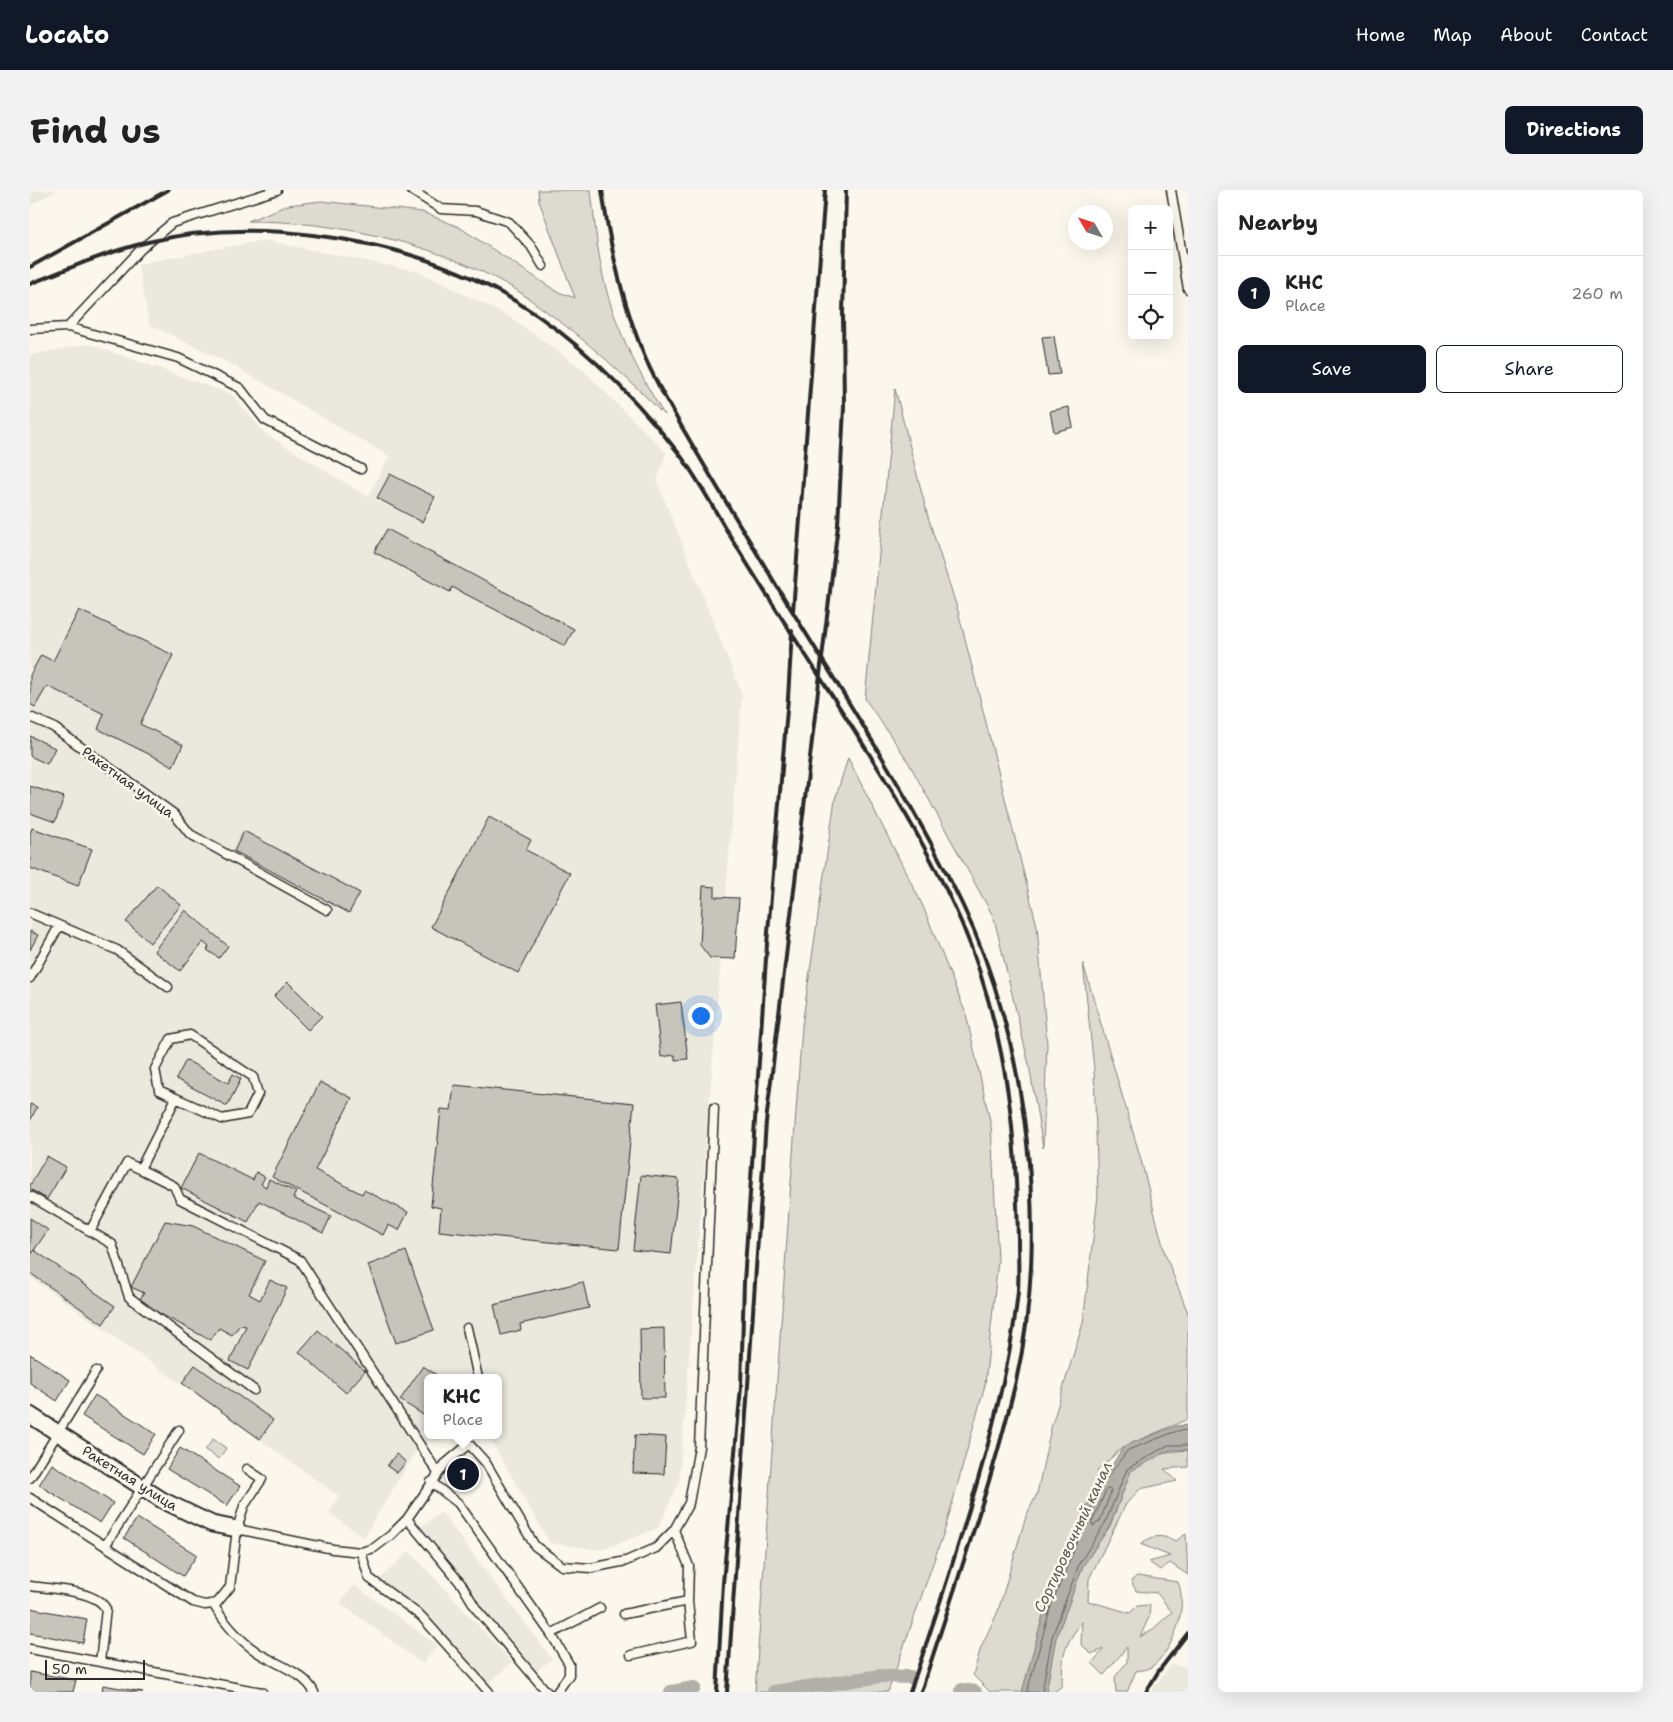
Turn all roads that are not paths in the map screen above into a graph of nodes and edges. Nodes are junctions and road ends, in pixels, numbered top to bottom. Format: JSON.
{"nodes":[{"id":1,"x":277,"y":190,"type":"edge"},
{"id":2,"x":411,"y":190,"type":"edge"},
{"id":3,"x":1171,"y":190,"type":"edge"},
{"id":4,"x":543,"y":266,"type":"dead end"},
{"id":5,"x":1188,"y":289,"type":"edge"},
{"id":6,"x":68,"y":327,"type":"junction"},
{"id":7,"x":30,"y":330,"type":"edge"},
{"id":8,"x":361,"y":469,"type":"dead end"},
{"id":9,"x":30,"y":717,"type":"edge"},
{"id":10,"x":328,"y":910,"type":"dead end"},
{"id":11,"x":30,"y":913,"type":"edge"},
{"id":12,"x":59,"y":926,"type":"junction"},
{"id":13,"x":30,"y":978,"type":"edge"},
{"id":14,"x":168,"y":987,"type":"dead end"},
{"id":15,"x":176,"y":1098,"type":"junction"},
{"id":16,"x":714,"y":1108,"type":"dead end"},
{"id":17,"x":140,"y":1169,"type":"junction"},
{"id":18,"x":30,"y":1196,"type":"edge"},
{"id":19,"x":90,"y":1231,"type":"junction"},
{"id":20,"x":467,"y":1328,"type":"dead end"},
{"id":21,"x":96,"y":1370,"type":"dead end"},
{"id":22,"x":477,"y":1374,"type":"edge"},
{"id":23,"x":254,"y":1390,"type":"dead end"},
{"id":24,"x":30,"y":1415,"type":"edge"},
{"id":25,"x":179,"y":1430,"type":"dead end"},
{"id":26,"x":58,"y":1433,"type":"junction"},
{"id":27,"x":471,"y":1439,"type":"edge"},
{"id":28,"x":469,"y":1444,"type":"junction"},
{"id":29,"x":247,"y":1469,"type":"dead end"},
{"id":30,"x":438,"y":1473,"type":"junction"},
{"id":31,"x":30,"y":1478,"type":"edge"},
{"id":32,"x":431,"y":1482,"type":"junction"},
{"id":33,"x":142,"y":1487,"type":"junction"},
{"id":34,"x":30,"y":1498,"type":"edge"},
{"id":35,"x":407,"y":1519,"type":"junction"},
{"id":36,"x":237,"y":1529,"type":"junction"},
{"id":37,"x":674,"y":1530,"type":"junction"},
{"id":38,"x":105,"y":1546,"type":"junction"},
{"id":39,"x":361,"y":1552,"type":"junction"},
{"id":40,"x":30,"y":1586,"type":"edge"},
{"id":41,"x":688,"y":1601,"type":"junction"},
{"id":42,"x":213,"y":1604,"type":"junction"},
{"id":43,"x":600,"y":1608,"type":"dead end"},
{"id":44,"x":624,"y":1614,"type":"dead end"},
{"id":45,"x":552,"y":1634,"type":"junction"},
{"id":46,"x":30,"y":1649,"type":"edge"},
{"id":47,"x":631,"y":1655,"type":"dead end"},
{"id":48,"x":100,"y":1662,"type":"junction"},
{"id":49,"x":262,"y":1692,"type":"edge"},
{"id":50,"x":314,"y":1692,"type":"edge"},
{"id":51,"x":489,"y":1692,"type":"edge"},
{"id":52,"x":547,"y":1692,"type":"edge"},
{"id":53,"x":557,"y":1692,"type":"edge"}],
"edges":[{"from":1,"to":6,"type":"lane"},
{"from":2,"to":4,"type":"lane"},
{"from":3,"to":5,"type":"lane"},
{"from":6,"to":7,"type":"lane"},
{"from":6,"to":8,"type":"lane"},
{"from":9,"to":10,"type":"lane","name":"Ракетная улица"},
{"from":11,"to":12,"type":"lane"},
{"from":12,"to":13,"type":"lane"},
{"from":12,"to":14,"type":"lane"},
{"from":15,"to":15,"type":"lane"},
{"from":15,"to":17,"type":"lane"},
{"from":16,"to":37,"type":"lane"},
{"from":17,"to":19,"type":"lane"},
{"from":17,"to":30,"type":"lane"},
{"from":18,"to":19,"type":"lane"},
{"from":19,"to":23,"type":"lane"},
{"from":20,"to":22,"type":"lane"},
{"from":21,"to":26,"type":"lane"},
{"from":24,"to":26,"type":"street","name":"Ракетная улица"},
{"from":25,"to":33,"type":"lane"},
{"from":26,"to":31,"type":"lane"},
{"from":26,"to":33,"type":"street","name":"Ракетная улица"},
{"from":27,"to":28,"type":"lane"},
{"from":28,"to":30,"type":"lane"},
{"from":28,"to":37,"type":"lane"},
{"from":29,"to":36,"type":"lane"},
{"from":30,"to":32,"type":"lane"},
{"from":32,"to":35,"type":"lane"},
{"from":32,"to":45,"type":"lane"},
{"from":33,"to":36,"type":"street","name":"Ракетная улица"},
{"from":33,"to":38,"type":"lane"},
{"from":34,"to":38,"type":"lane"},
{"from":35,"to":39,"type":"lane"},
{"from":35,"to":52,"type":"lane"},
{"from":36,"to":39,"type":"lane"},
{"from":36,"to":42,"type":"lane"},
{"from":37,"to":41,"type":"lane"},
{"from":38,"to":42,"type":"lane"},
{"from":39,"to":51,"type":"lane"},
{"from":40,"to":48,"type":"lane"},
{"from":41,"to":44,"type":"lane"},
{"from":41,"to":47,"type":"lane"},
{"from":42,"to":50,"type":"lane"},
{"from":43,"to":45,"type":"lane"},
{"from":45,"to":53,"type":"lane"},
{"from":46,"to":48,"type":"lane"},
{"from":48,"to":49,"type":"lane"}]}
